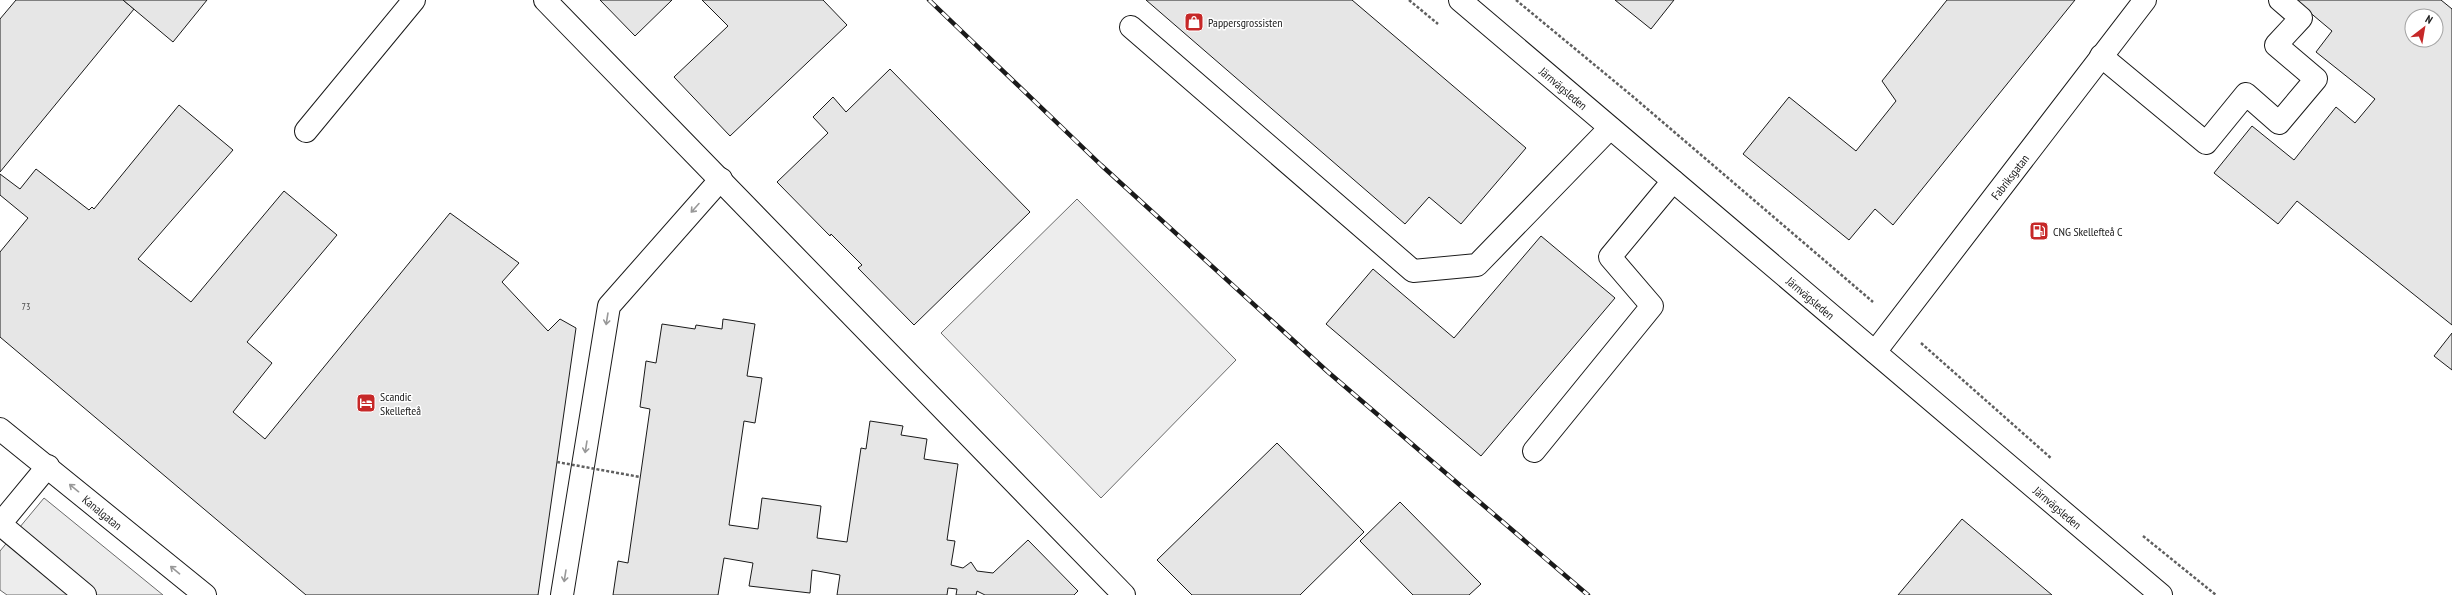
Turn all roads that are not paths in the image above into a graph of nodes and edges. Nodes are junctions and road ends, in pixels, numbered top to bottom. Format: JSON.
{"nodes":[{"id":1,"x":414,"y":0,"type":"edge"},
{"id":2,"x":545,"y":0,"type":"edge"},
{"id":3,"x":1460,"y":0,"type":"edge"},
{"id":4,"x":2144,"y":0,"type":"edge"},
{"id":5,"x":2280,"y":0,"type":"edge"},
{"id":6,"x":1131,"y":26,"type":"dead end"},
{"id":7,"x":2102,"y":56,"type":"junction"},
{"id":8,"x":1610,"y":128,"type":"junction"},
{"id":9,"x":306,"y":131,"type":"dead end"},
{"id":10,"x":721,"y":179,"type":"junction"},
{"id":11,"x":1673,"y":181,"type":"junction"},
{"id":12,"x":1874,"y":352,"type":"junction"},
{"id":13,"x":0,"y":429,"type":"edge"},
{"id":14,"x":1534,"y":451,"type":"dead end"},
{"id":15,"x":48,"y":466,"type":"junction"},
{"id":16,"x":0,"y":524,"type":"edge"},
{"id":17,"x":85,"y":595,"type":"edge"},
{"id":18,"x":205,"y":595,"type":"edge"},
{"id":19,"x":562,"y":595,"type":"edge"},
{"id":20,"x":1124,"y":595,"type":"edge"},
{"id":21,"x":2161,"y":595,"type":"edge"}],
"edges":[{"from":1,"to":9,"type":"street"},
{"from":2,"to":10,"type":"street"},
{"from":3,"to":8,"type":"street","name":"Järnvägsleden"},
{"from":4,"to":7,"type":"street","name":"Fabriksgatan"},
{"from":5,"to":7,"type":"street"},
{"from":6,"to":8,"type":"street"},
{"from":7,"to":12,"type":"street","name":"Fabriksgatan"},
{"from":8,"to":11,"type":"street","name":"Järnvägsleden"},
{"from":10,"to":19,"type":"street","one_way":true},
{"from":10,"to":20,"type":"street"},
{"from":11,"to":12,"type":"street","name":"Järnvägsleden"},
{"from":11,"to":14,"type":"street"},
{"from":12,"to":21,"type":"street","name":"Järnvägsleden"},
{"from":13,"to":15,"type":"street","name":"Kanalgatan"},
{"from":15,"to":16,"type":"street"},
{"from":18,"to":15,"type":"street","name":"Kanalgatan","one_way":true},
{"from":16,"to":17,"type":"street"}]}
